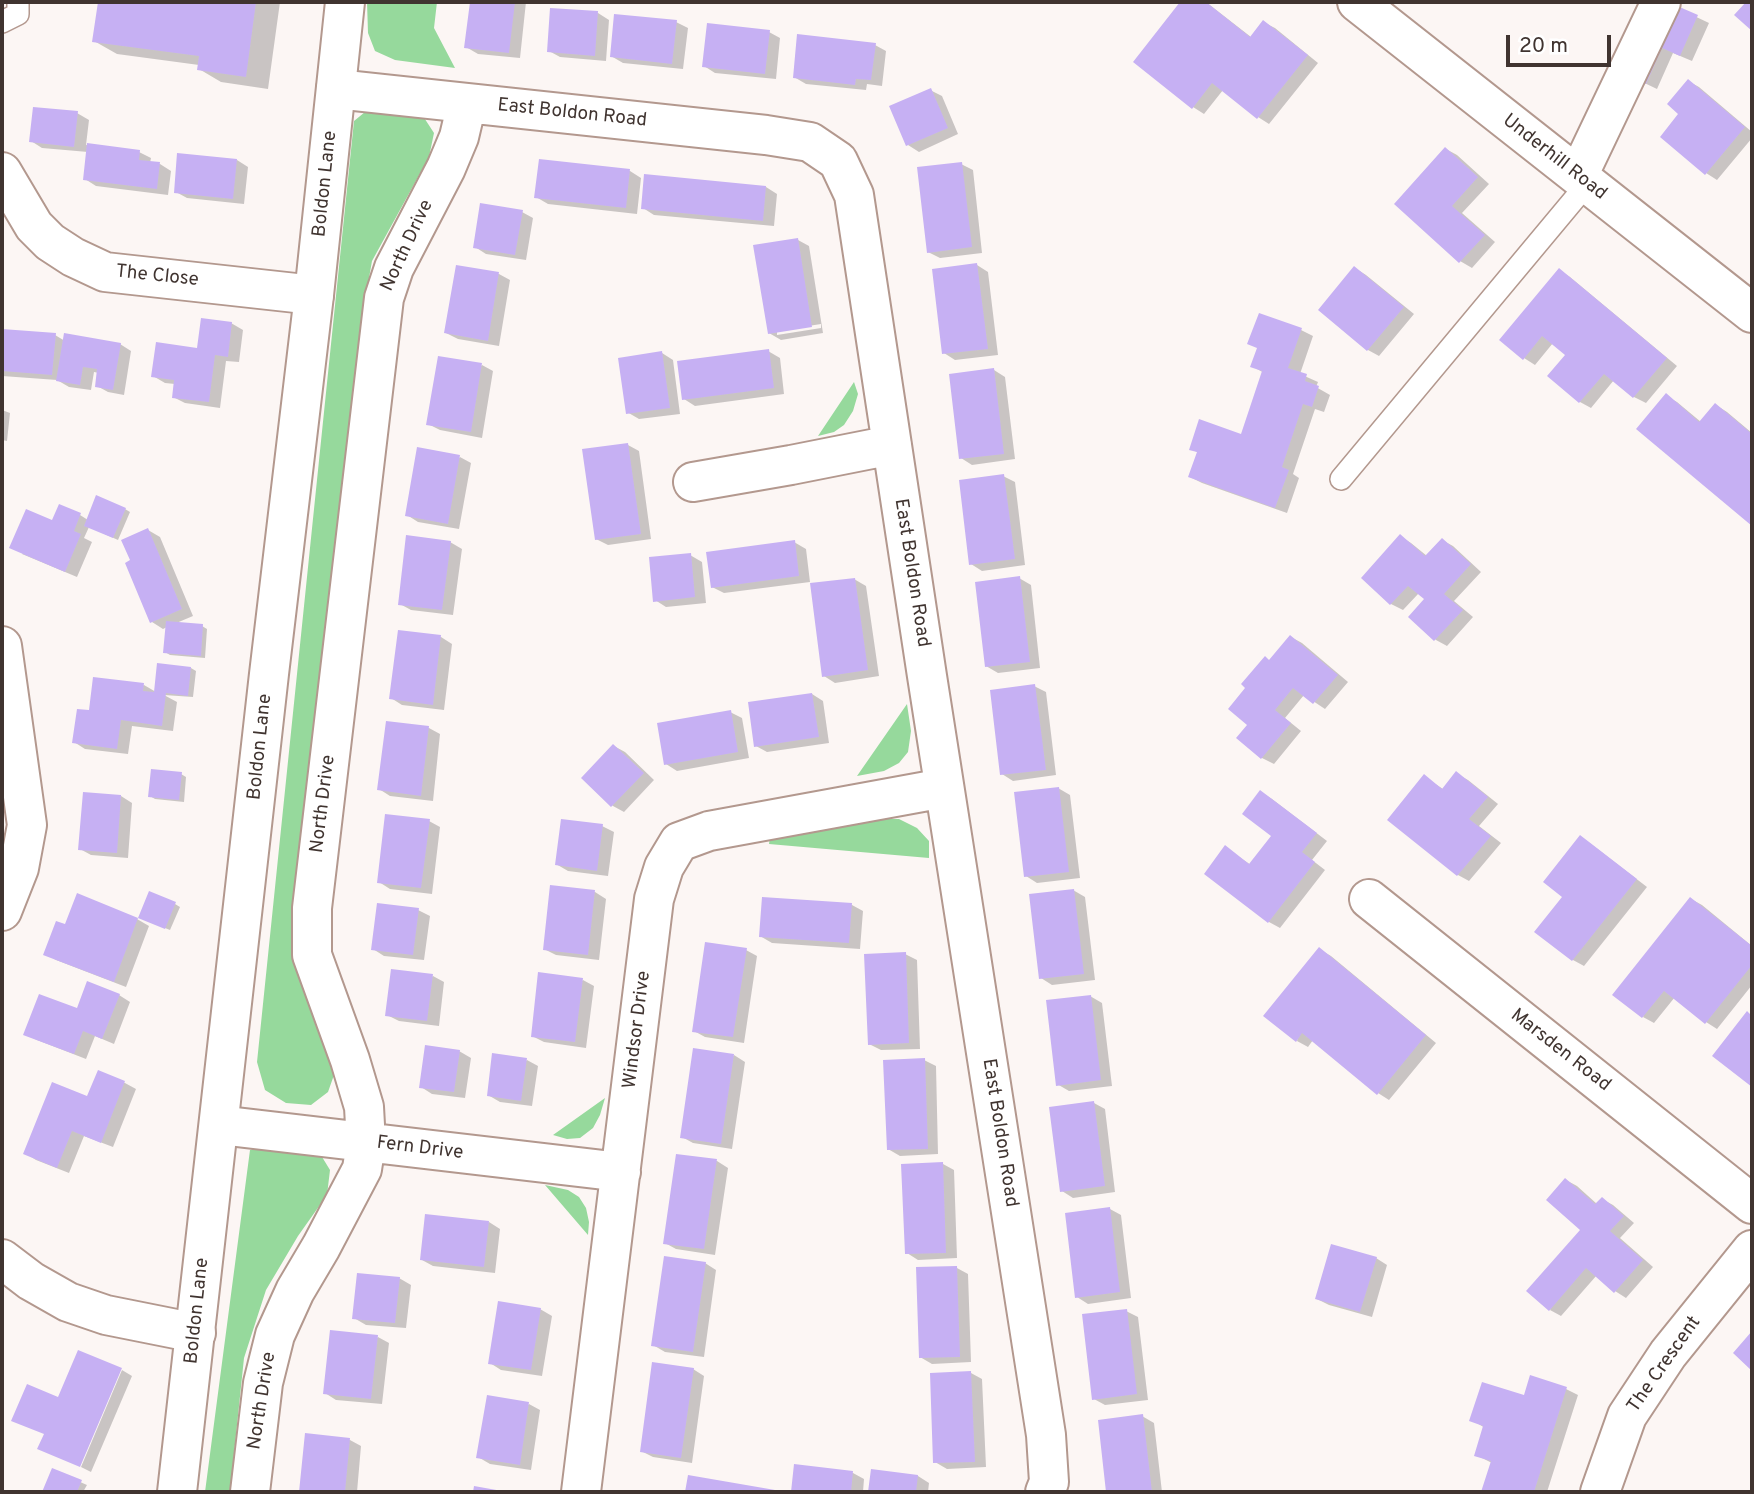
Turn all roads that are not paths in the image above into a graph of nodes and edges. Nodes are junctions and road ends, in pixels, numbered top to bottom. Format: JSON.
{"nodes":[{"id":1,"x":18,"y":2,"type":"edge"},
{"id":2,"x":345,"y":2,"type":"edge"},
{"id":3,"x":1357,"y":2,"type":"edge"},
{"id":4,"x":1661,"y":2,"type":"edge"},
{"id":5,"x":2,"y":22,"type":"edge"},
{"id":6,"x":336,"y":89,"type":"junction"},
{"id":7,"x":467,"y":103,"type":"junction"},
{"id":8,"x":2,"y":172,"type":"edge"},
{"id":9,"x":1582,"y":180,"type":"junction"},
{"id":10,"x":314,"y":295,"type":"junction"},
{"id":11,"x":1752,"y":313,"type":"edge"},
{"id":12,"x":892,"y":445,"type":"junction"},
{"id":13,"x":1341,"y":479,"type":"dead end"},
{"id":14,"x":693,"y":482,"type":"dead end"},
{"id":15,"x":2,"y":646,"type":"edge"},
{"id":16,"x":944,"y":788,"type":"junction"},
{"id":17,"x":1368,"y":899,"type":"dead end"},
{"id":18,"x":2,"y":911,"type":"edge"},
{"id":19,"x":219,"y":1125,"type":"junction"},
{"id":20,"x":366,"y":1143,"type":"junction"},
{"id":21,"x":621,"y":1172,"type":"junction"},
{"id":22,"x":1752,"y":1204,"type":"edge"},
{"id":23,"x":1752,"y":1250,"type":"edge"},
{"id":24,"x":6,"y":1269,"type":"edge"},
{"id":25,"x":196,"y":1333,"type":"junction"},
{"id":26,"x":177,"y":1492,"type":"edge"},
{"id":27,"x":250,"y":1492,"type":"edge"},
{"id":28,"x":581,"y":1492,"type":"edge"},
{"id":29,"x":1045,"y":1492,"type":"edge"},
{"id":30,"x":1600,"y":1492,"type":"edge"}],
"edges":[{"from":1,"to":5,"type":"lane"},
{"from":2,"to":6,"type":"street","name":"Boldon Lane"},
{"from":3,"to":9,"type":"street","name":"Underhill Road"},
{"from":4,"to":9,"type":"street"},
{"from":6,"to":7,"type":"street","name":"East Boldon Road"},
{"from":6,"to":10,"type":"street","name":"Boldon Lane"},
{"from":7,"to":12,"type":"street","name":"East Boldon Road"},
{"from":7,"to":20,"type":"street","name":"North Drive"},
{"from":8,"to":10,"type":"street","name":"The Close"},
{"from":9,"to":11,"type":"street","name":"Underhill Road"},
{"from":9,"to":13,"type":"lane"},
{"from":10,"to":19,"type":"street","name":"Boldon Lane"},
{"from":12,"to":14,"type":"street"},
{"from":12,"to":16,"type":"street","name":"East Boldon Road"},
{"from":15,"to":18,"type":"street"},
{"from":16,"to":21,"type":"street","name":"Windsor Drive"},
{"from":16,"to":29,"type":"street","name":"East Boldon Road"},
{"from":17,"to":22,"type":"street","name":"Marsden Road"},
{"from":19,"to":20,"type":"street","name":"Fern Drive"},
{"from":19,"to":25,"type":"street","name":"Boldon Lane"},
{"from":20,"to":21,"type":"street","name":"Fern Drive"},
{"from":20,"to":27,"type":"street","name":"North Drive"},
{"from":21,"to":28,"type":"street","name":"Windsor Drive"},
{"from":23,"to":30,"type":"street","name":"The Crescent"},
{"from":24,"to":25,"type":"street"},
{"from":25,"to":26,"type":"street","name":"Boldon Lane"}]}
